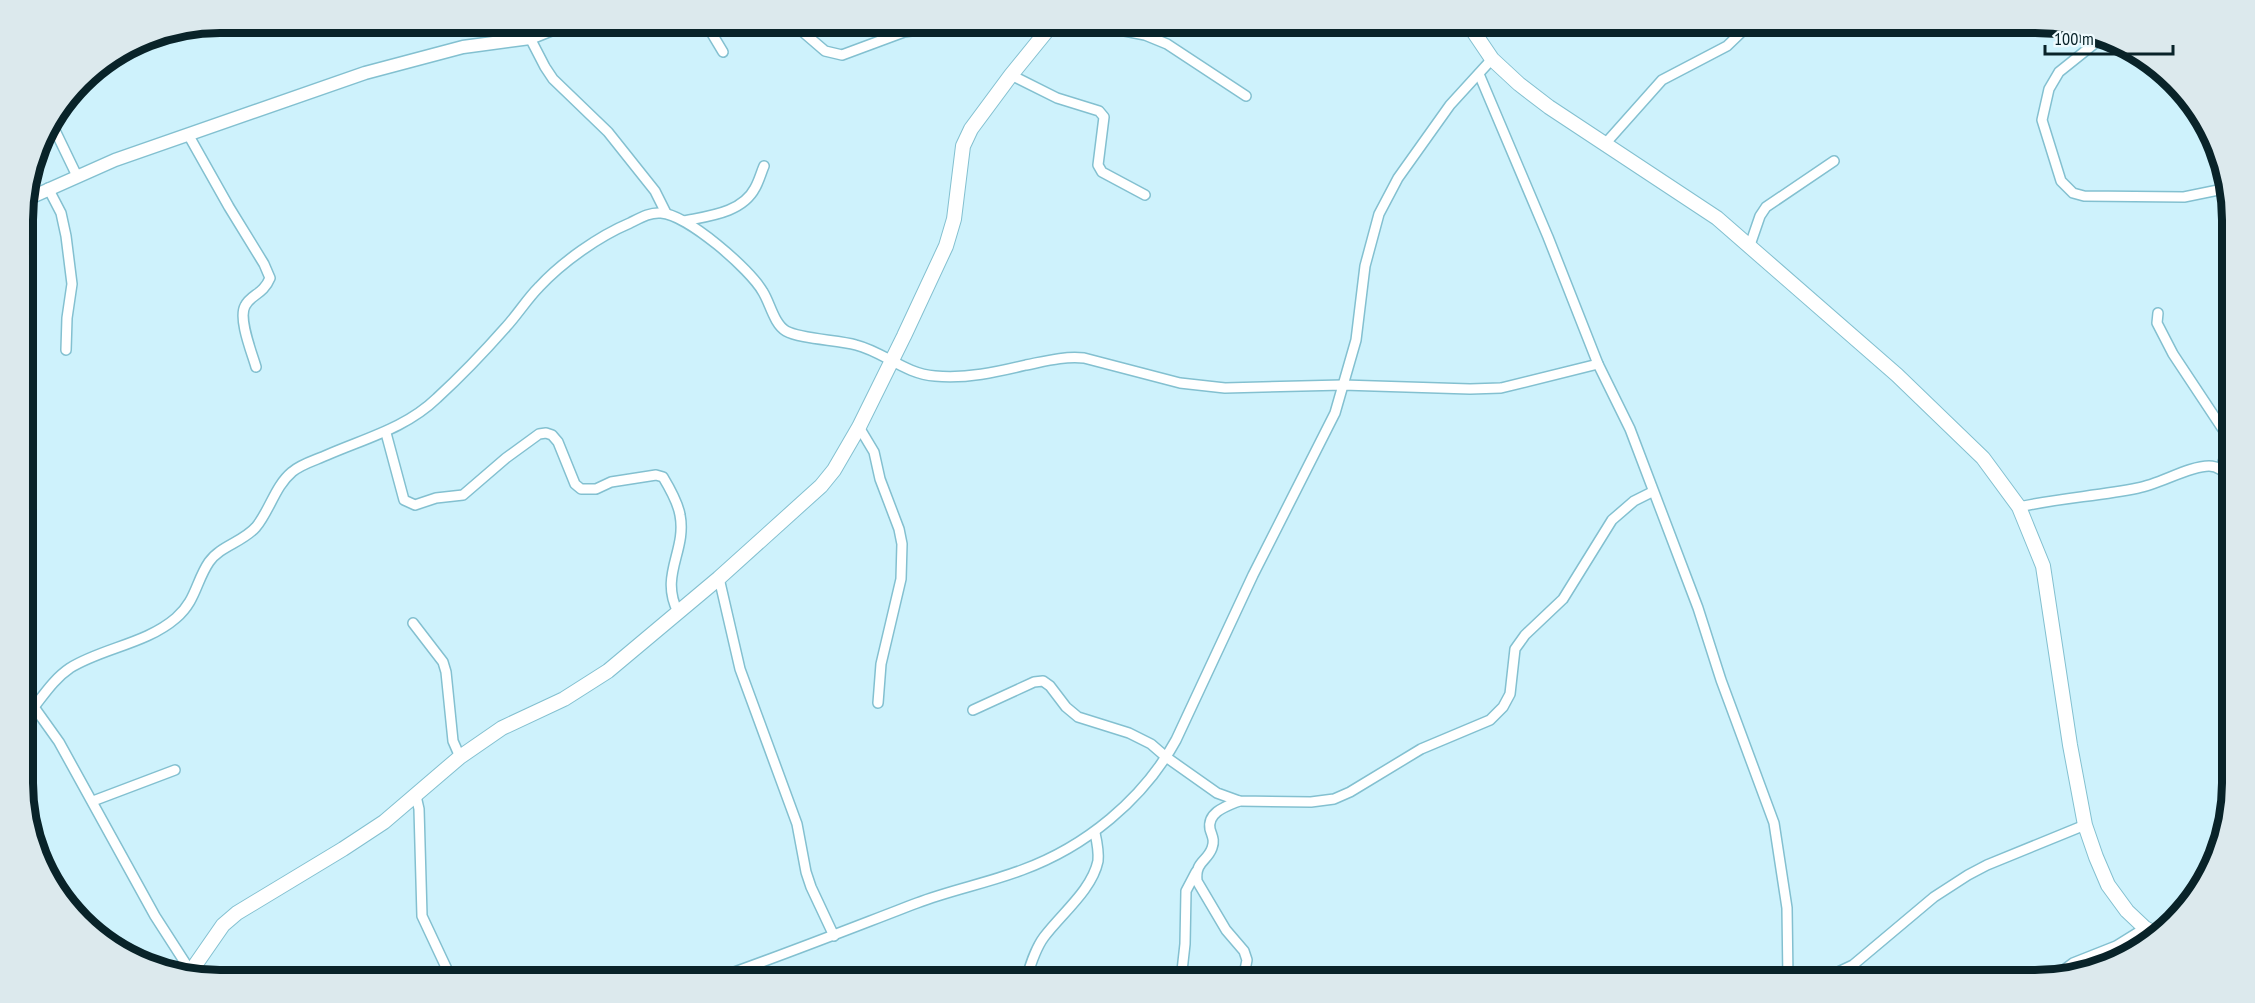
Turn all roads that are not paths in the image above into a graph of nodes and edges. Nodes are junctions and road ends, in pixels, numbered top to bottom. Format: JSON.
{"nodes":[{"id":1,"x":542,"y":33,"type":"edge"},
{"id":2,"x":712,"y":33,"type":"edge"},
{"id":3,"x":804,"y":33,"type":"edge"},
{"id":4,"x":900,"y":33,"type":"edge"},
{"id":5,"x":1041,"y":33,"type":"edge"},
{"id":6,"x":1140,"y":33,"type":"edge"},
{"id":7,"x":1474,"y":33,"type":"edge"},
{"id":8,"x":1741,"y":33,"type":"edge"},
{"id":9,"x":530,"y":38,"type":"junction"},
{"id":10,"x":2095,"y":43,"type":"edge"},
{"id":11,"x":723,"y":52,"type":"dead end"},
{"id":12,"x":1492,"y":59,"type":"junction"},
{"id":13,"x":1479,"y":74,"type":"junction"},
{"id":14,"x":1011,"y":75,"type":"junction"},
{"id":15,"x":1246,"y":96,"type":"dead end"},
{"id":16,"x":56,"y":132,"type":"edge"},
{"id":17,"x":189,"y":136,"type":"junction"},
{"id":18,"x":1605,"y":144,"type":"junction"},
{"id":19,"x":1834,"y":161,"type":"dead end"},
{"id":20,"x":764,"y":166,"type":"dead end"},
{"id":21,"x":77,"y":176,"type":"junction"},
{"id":22,"x":48,"y":188,"type":"junction"},
{"id":23,"x":2219,"y":190,"type":"edge"},
{"id":24,"x":35,"y":195,"type":"edge"},
{"id":25,"x":1145,"y":195,"type":"dead end"},
{"id":26,"x":666,"y":213,"type":"junction"},
{"id":27,"x":684,"y":221,"type":"junction"},
{"id":28,"x":1750,"y":245,"type":"junction"},
{"id":29,"x":2158,"y":313,"type":"dead end"},
{"id":30,"x":66,"y":350,"type":"dead end"},
{"id":31,"x":891,"y":362,"type":"junction"},
{"id":32,"x":1598,"y":364,"type":"junction"},
{"id":33,"x":256,"y":367,"type":"dead end"},
{"id":34,"x":1343,"y":385,"type":"junction"},
{"id":35,"x":859,"y":427,"type":"junction"},
{"id":36,"x":2222,"y":428,"type":"edge"},
{"id":37,"x":387,"y":433,"type":"junction"},
{"id":38,"x":2222,"y":465,"type":"edge"},
{"id":39,"x":2220,"y":469,"type":"joint"},
{"id":40,"x":1653,"y":492,"type":"junction"},
{"id":41,"x":2019,"y":507,"type":"junction"},
{"id":42,"x":719,"y":578,"type":"junction"},
{"id":43,"x":678,"y":612,"type":"junction"},
{"id":44,"x":413,"y":622,"type":"dead end"},
{"id":45,"x":878,"y":703,"type":"dead end"},
{"id":46,"x":34,"y":707,"type":"joint"},
{"id":47,"x":973,"y":710,"type":"dead end"},
{"id":48,"x":460,"y":757,"type":"junction"},
{"id":49,"x":1166,"y":757,"type":"junction"},
{"id":50,"x":175,"y":770,"type":"dead end"},
{"id":51,"x":416,"y":796,"type":"junction"},
{"id":52,"x":93,"y":801,"type":"junction"},
{"id":53,"x":1239,"y":801,"type":"junction"},
{"id":54,"x":2085,"y":825,"type":"junction"},
{"id":55,"x":1095,"y":833,"type":"junction"},
{"id":56,"x":1196,"y":872,"type":"junction"},
{"id":57,"x":2149,"y":931,"type":"edge"},
{"id":58,"x":834,"y":936,"type":"junction"},
{"id":59,"x":2136,"y":939,"type":"edge"},
{"id":60,"x":186,"y":966,"type":"edge"},
{"id":61,"x":2068,"y":966,"type":"edge"},
{"id":62,"x":195,"y":968,"type":"edge"},
{"id":63,"x":447,"y":970,"type":"edge"},
{"id":64,"x":743,"y":970,"type":"edge"},
{"id":65,"x":1029,"y":970,"type":"edge"},
{"id":66,"x":1182,"y":970,"type":"edge"},
{"id":67,"x":1245,"y":970,"type":"edge"},
{"id":68,"x":1788,"y":970,"type":"edge"},
{"id":69,"x":1842,"y":970,"type":"edge"}],
"edges":[{"from":1,"to":9,"type":"street"},
{"from":2,"to":11,"type":"street"},
{"from":3,"to":4,"type":"street"},
{"from":5,"to":14,"type":"main road"},
{"from":6,"to":15,"type":"street"},
{"from":7,"to":12,"type":"main road"},
{"from":8,"to":18,"type":"street"},
{"from":9,"to":17,"type":"street"},
{"from":9,"to":26,"type":"street"},
{"from":10,"to":23,"type":"street"},
{"from":12,"to":13,"type":"street"},
{"from":12,"to":18,"type":"main road"},
{"from":13,"to":32,"type":"street"},
{"from":13,"to":34,"type":"street"},
{"from":14,"to":25,"type":"street"},
{"from":14,"to":31,"type":"main road"},
{"from":16,"to":21,"type":"street"},
{"from":17,"to":21,"type":"street"},
{"from":17,"to":33,"type":"street"},
{"from":18,"to":28,"type":"main road"},
{"from":19,"to":28,"type":"street"},
{"from":20,"to":27,"type":"street"},
{"from":21,"to":22,"type":"street"},
{"from":22,"to":24,"type":"street"},
{"from":22,"to":30,"type":"street"},
{"from":26,"to":27,"type":"street"},
{"from":26,"to":37,"type":"street"},
{"from":27,"to":31,"type":"street"},
{"from":28,"to":41,"type":"main road"},
{"from":29,"to":36,"type":"street"},
{"from":31,"to":34,"type":"street"},
{"from":31,"to":35,"type":"main road"},
{"from":32,"to":34,"type":"street"},
{"from":32,"to":40,"type":"street"},
{"from":34,"to":49,"type":"street"},
{"from":35,"to":42,"type":"main road"},
{"from":35,"to":45,"type":"street"},
{"from":37,"to":43,"type":"street"},
{"from":37,"to":46,"type":"street"},
{"from":38,"to":39,"type":"street"},
{"from":39,"to":41,"type":"street"},
{"from":40,"to":53,"type":"street"},
{"from":40,"to":68,"type":"street"},
{"from":41,"to":54,"type":"main road"},
{"from":42,"to":43,"type":"main road"},
{"from":42,"to":58,"type":"street"},
{"from":43,"to":48,"type":"main road"},
{"from":44,"to":48,"type":"street"},
{"from":46,"to":52,"type":"street"},
{"from":47,"to":49,"type":"street"},
{"from":48,"to":51,"type":"main road"},
{"from":49,"to":53,"type":"street"},
{"from":49,"to":55,"type":"street"},
{"from":50,"to":52,"type":"street"},
{"from":51,"to":62,"type":"main road"},
{"from":51,"to":63,"type":"street"},
{"from":52,"to":60,"type":"street"},
{"from":53,"to":56,"type":"street"},
{"from":54,"to":57,"type":"main road"},
{"from":54,"to":69,"type":"street"},
{"from":55,"to":58,"type":"street"},
{"from":55,"to":65,"type":"street"},
{"from":56,"to":66,"type":"street"},
{"from":56,"to":67,"type":"street"},
{"from":58,"to":64,"type":"street"},
{"from":59,"to":61,"type":"street"}]}
